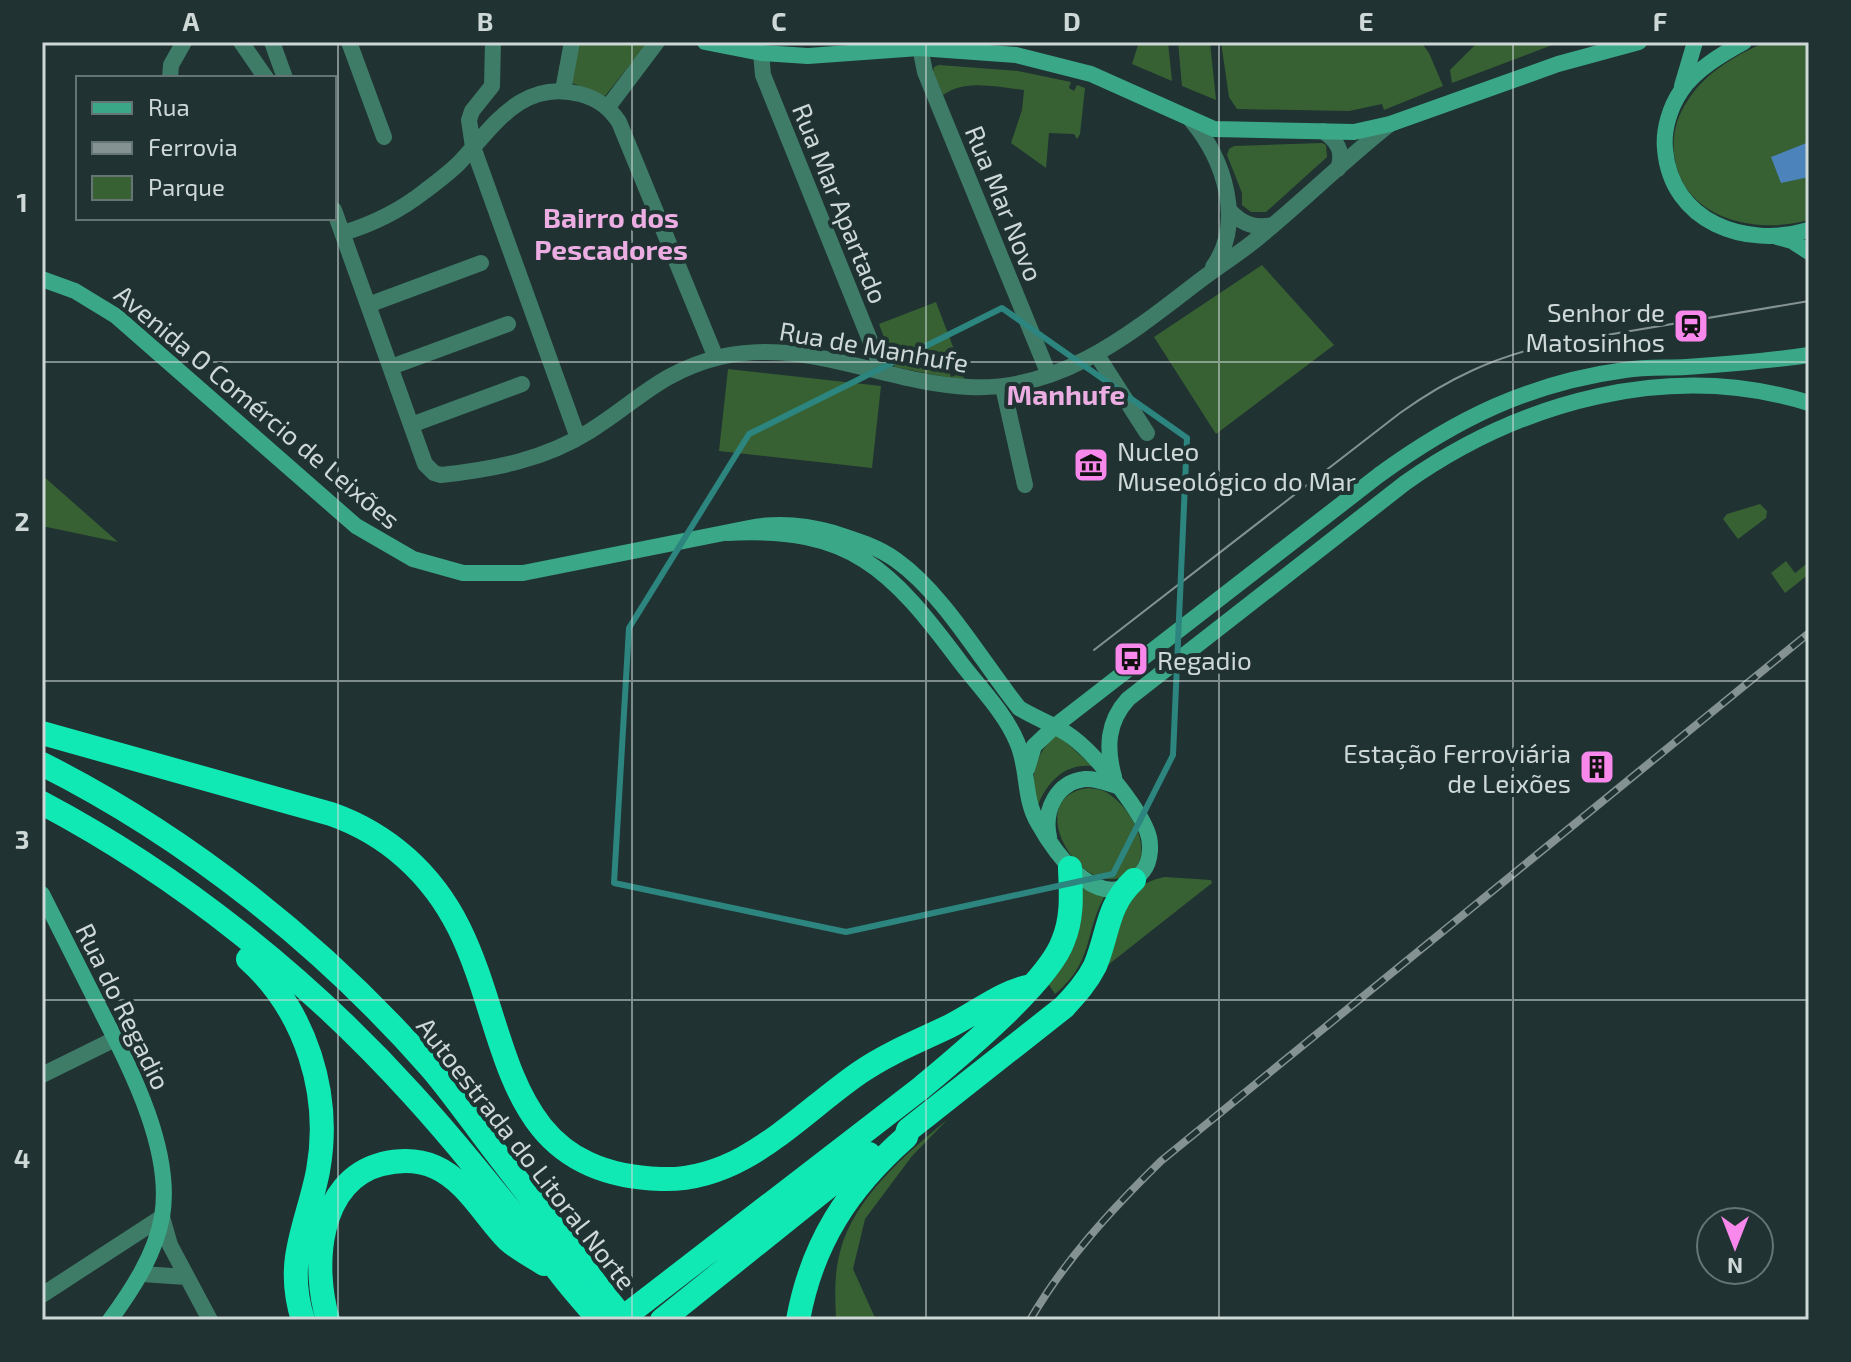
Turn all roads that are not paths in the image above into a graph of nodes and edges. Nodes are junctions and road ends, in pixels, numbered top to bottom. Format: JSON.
{"nodes":[{"id":1,"x":184,"y":42,"type":"edge"},
{"id":2,"x":241,"y":42,"type":"edge"},
{"id":3,"x":272,"y":42,"type":"edge"},
{"id":4,"x":349,"y":42,"type":"edge"},
{"id":5,"x":493,"y":42,"type":"edge"},
{"id":6,"x":572,"y":42,"type":"edge"},
{"id":7,"x":657,"y":42,"type":"edge"},
{"id":8,"x":705,"y":42,"type":"edge"},
{"id":9,"x":1645,"y":42,"type":"edge"},
{"id":10,"x":1695,"y":42,"type":"edge"},
{"id":11,"x":1744,"y":42,"type":"edge"},
{"id":12,"x":1631,"y":44,"type":"edge"},
{"id":13,"x":919,"y":45,"type":"edge"},
{"id":14,"x":761,"y":53,"type":"junction"},
{"id":15,"x":170,"y":76,"type":"edge"},
{"id":16,"x":265,"y":76,"type":"edge"},
{"id":17,"x":284,"y":76,"type":"edge"},
{"id":18,"x":563,"y":90,"type":"junction"},
{"id":19,"x":1681,"y":91,"type":"junction"},
{"id":20,"x":608,"y":107,"type":"junction"},
{"id":21,"x":1191,"y":120,"type":"junction"},
{"id":22,"x":1390,"y":124,"type":"junction"},
{"id":23,"x":1323,"y":131,"type":"junction"},
{"id":24,"x":384,"y":137,"type":"dead end"},
{"id":25,"x":473,"y":147,"type":"junction"},
{"id":26,"x":1338,"y":169,"type":"junction"},
{"id":27,"x":1230,"y":211,"type":"junction"},
{"id":28,"x":336,"y":215,"type":"edge"},
{"id":29,"x":1273,"y":225,"type":"junction"},
{"id":30,"x":1809,"y":230,"type":"edge"},
{"id":31,"x":343,"y":233,"type":"junction"},
{"id":32,"x":1771,"y":236,"type":"junction"},
{"id":33,"x":1809,"y":252,"type":"edge"},
{"id":34,"x":481,"y":263,"type":"dead end"},
{"id":35,"x":1204,"y":278,"type":"junction"},
{"id":36,"x":42,"y":279,"type":"edge"},
{"id":37,"x":368,"y":305,"type":"junction"},
{"id":38,"x":508,"y":324,"type":"dead end"},
{"id":39,"x":1097,"y":355,"type":"junction"},
{"id":40,"x":1809,"y":355,"type":"edge"},
{"id":41,"x":716,"y":358,"type":"junction"},
{"id":42,"x":391,"y":367,"type":"junction"},
{"id":43,"x":882,"y":370,"type":"junction"},
{"id":44,"x":1049,"y":375,"type":"junction"},
{"id":45,"x":522,"y":384,"type":"dead end"},
{"id":46,"x":1003,"y":387,"type":"junction"},
{"id":47,"x":1809,"y":403,"type":"edge"},
{"id":48,"x":411,"y":425,"type":"junction"},
{"id":49,"x":1147,"y":433,"type":"dead end"},
{"id":50,"x":578,"y":438,"type":"junction"},
{"id":51,"x":1025,"y":485,"type":"dead end"},
{"id":52,"x":727,"y":533,"type":"junction"},
{"id":53,"x":1079,"y":708,"type":"junction"},
{"id":54,"x":1035,"y":718,"type":"junction"},
{"id":55,"x":1055,"y":726,"type":"junction"},
{"id":56,"x":42,"y":733,"type":"edge"},
{"id":57,"x":42,"y":764,"type":"edge"},
{"id":58,"x":1026,"y":777,"type":"junction"},
{"id":59,"x":1117,"y":786,"type":"junction"},
{"id":60,"x":42,"y":803,"type":"edge"},
{"id":61,"x":1052,"y":846,"type":"junction"},
{"id":62,"x":1070,"y":868,"type":"junction"},
{"id":63,"x":1134,"y":880,"type":"junction"},
{"id":64,"x":42,"y":894,"type":"edge"},
{"id":65,"x":230,"y":926,"type":"junction"},
{"id":66,"x":1031,"y":986,"type":"junction"},
{"id":67,"x":115,"y":1039,"type":"junction"},
{"id":68,"x":42,"y":1075,"type":"edge"},
{"id":69,"x":908,"y":1130,"type":"junction"},
{"id":70,"x":162,"y":1217,"type":"junction"},
{"id":71,"x":142,"y":1274,"type":"junction"},
{"id":72,"x":562,"y":1276,"type":"junction"},
{"id":73,"x":186,"y":1277,"type":"junction"},
{"id":74,"x":42,"y":1295,"type":"edge"},
{"id":75,"x":593,"y":1303,"type":"edge"},
{"id":76,"x":110,"y":1320,"type":"edge"},
{"id":77,"x":210,"y":1320,"type":"edge"},
{"id":78,"x":303,"y":1320,"type":"edge"},
{"id":79,"x":328,"y":1320,"type":"edge"},
{"id":80,"x":622,"y":1320,"type":"edge"},
{"id":81,"x":662,"y":1320,"type":"edge"},
{"id":82,"x":798,"y":1320,"type":"edge"}],
"edges":[{"from":1,"to":15,"type":"street"},
{"from":2,"to":16,"type":"street"},
{"from":3,"to":17,"type":"street"},
{"from":4,"to":24,"type":"street"},
{"from":5,"to":25,"type":"street"},
{"from":6,"to":18,"type":"street"},
{"from":7,"to":20,"type":"street"},
{"from":8,"to":14,"type":"main road"},
{"from":9,"to":12,"type":"main road"},
{"from":10,"to":19,"type":"main road"},
{"from":11,"to":19,"type":"main road"},
{"from":12,"to":22,"type":"main road"},
{"from":13,"to":14,"type":"main road"},
{"from":13,"to":21,"type":"main road"},
{"from":13,"to":44,"type":"street","name":"Rua Mar Novo"},
{"from":14,"to":43,"type":"street","name":"Rua Mar Apartado"},
{"from":18,"to":20,"type":"street"},
{"from":18,"to":25,"type":"street"},
{"from":19,"to":32,"type":"main road"},
{"from":20,"to":41,"type":"street"},
{"from":21,"to":23,"type":"main road"},
{"from":21,"to":27,"type":"street"},
{"from":22,"to":23,"type":"main road"},
{"from":22,"to":26,"type":"street","name":"Rua de Manhufe"},
{"from":23,"to":26,"type":"street"},
{"from":25,"to":31,"type":"street"},
{"from":25,"to":50,"type":"street"},
{"from":26,"to":29,"type":"street","name":"Rua de Manhufe"},
{"from":27,"to":29,"type":"street"},
{"from":27,"to":35,"type":"street"},
{"from":28,"to":31,"type":"street","name":"Rua de Manhufe"},
{"from":29,"to":35,"type":"street","name":"Rua de Manhufe"},
{"from":30,"to":32,"type":"main road"},
{"from":31,"to":37,"type":"street","name":"Rua de Manhufe"},
{"from":32,"to":33,"type":"main road"},
{"from":34,"to":37,"type":"street"},
{"from":35,"to":39,"type":"street","name":"Rua de Manhufe"},
{"from":36,"to":52,"type":"main road","name":"Avenida O Comércio de Leixões"},
{"from":37,"to":42,"type":"street","name":"Rua de Manhufe"},
{"from":38,"to":42,"type":"street"},
{"from":39,"to":44,"type":"street","name":"Rua de Manhufe"},
{"from":39,"to":49,"type":"street"},
{"from":40,"to":53,"type":"main road"},
{"from":41,"to":43,"type":"street","name":"Rua de Manhufe"},
{"from":41,"to":50,"type":"street","name":"Rua de Manhufe"},
{"from":42,"to":48,"type":"street","name":"Rua de Manhufe"},
{"from":43,"to":46,"type":"street","name":"Rua de Manhufe"},
{"from":44,"to":46,"type":"street","name":"Rua de Manhufe"},
{"from":45,"to":48,"type":"street"},
{"from":46,"to":51,"type":"street"},
{"from":47,"to":59,"type":"main road","name":"Avenida O Comércio de Leixões"},
{"from":48,"to":50,"type":"street","name":"Rua de Manhufe"},
{"from":52,"to":54,"type":"main road","name":"Avenida O Comércio de Leixões"},
{"from":52,"to":58,"type":"main road","name":"Avenida O Comércio de Leixões"},
{"from":53,"to":54,"type":"main road"},
{"from":53,"to":55,"type":"main road"},
{"from":54,"to":55,"type":"main road","name":"Avenida O Comércio de Leixões"},
{"from":55,"to":58,"type":"main road"},
{"from":55,"to":59,"type":"main road","name":"Avenida O Comércio de Leixões"},
{"from":56,"to":66,"type":"highway"},
{"from":57,"to":75,"type":"highway","name":"Autoestrada do Litoral Norte"},
{"from":58,"to":61,"type":"main road","name":"Avenida O Comércio de Leixões"},
{"from":59,"to":61,"type":"main road"},
{"from":59,"to":63,"type":"main road","name":"Avenida O Comércio de Leixões"},
{"from":60,"to":65,"type":"highway","name":"Autoestrada do Litoral Norte"},
{"from":61,"to":62,"type":"main road","name":"Avenida O Comércio de Leixões"},
{"from":62,"to":63,"type":"main road","name":"Avenida O Comércio de Leixões"},
{"from":62,"to":66,"type":"highway"},
{"from":63,"to":69,"type":"highway"},
{"from":64,"to":67,"type":"main road","name":"Rua do Regadio"},
{"from":65,"to":72,"type":"highway","name":"Autoestrada do Litoral Norte"},
{"from":65,"to":78,"type":"highway"},
{"from":66,"to":80,"type":"highway"},
{"from":67,"to":68,"type":"street"},
{"from":67,"to":70,"type":"main road","name":"Rua do Regadio"},
{"from":69,"to":81,"type":"highway"},
{"from":69,"to":82,"type":"highway"},
{"from":70,"to":71,"type":"main road","name":"Rua do Regadio"},
{"from":70,"to":73,"type":"street"},
{"from":70,"to":74,"type":"street"},
{"from":71,"to":73,"type":"street"},
{"from":71,"to":76,"type":"main road","name":"Rua do Regadio"},
{"from":72,"to":75,"type":"highway","name":"Autoestrada do Litoral Norte"},
{"from":72,"to":79,"type":"highway"},
{"from":73,"to":77,"type":"street"},
{"from":75,"to":80,"type":"highway","name":"Autoestrada do Litoral Norte","bridge":true}]}
